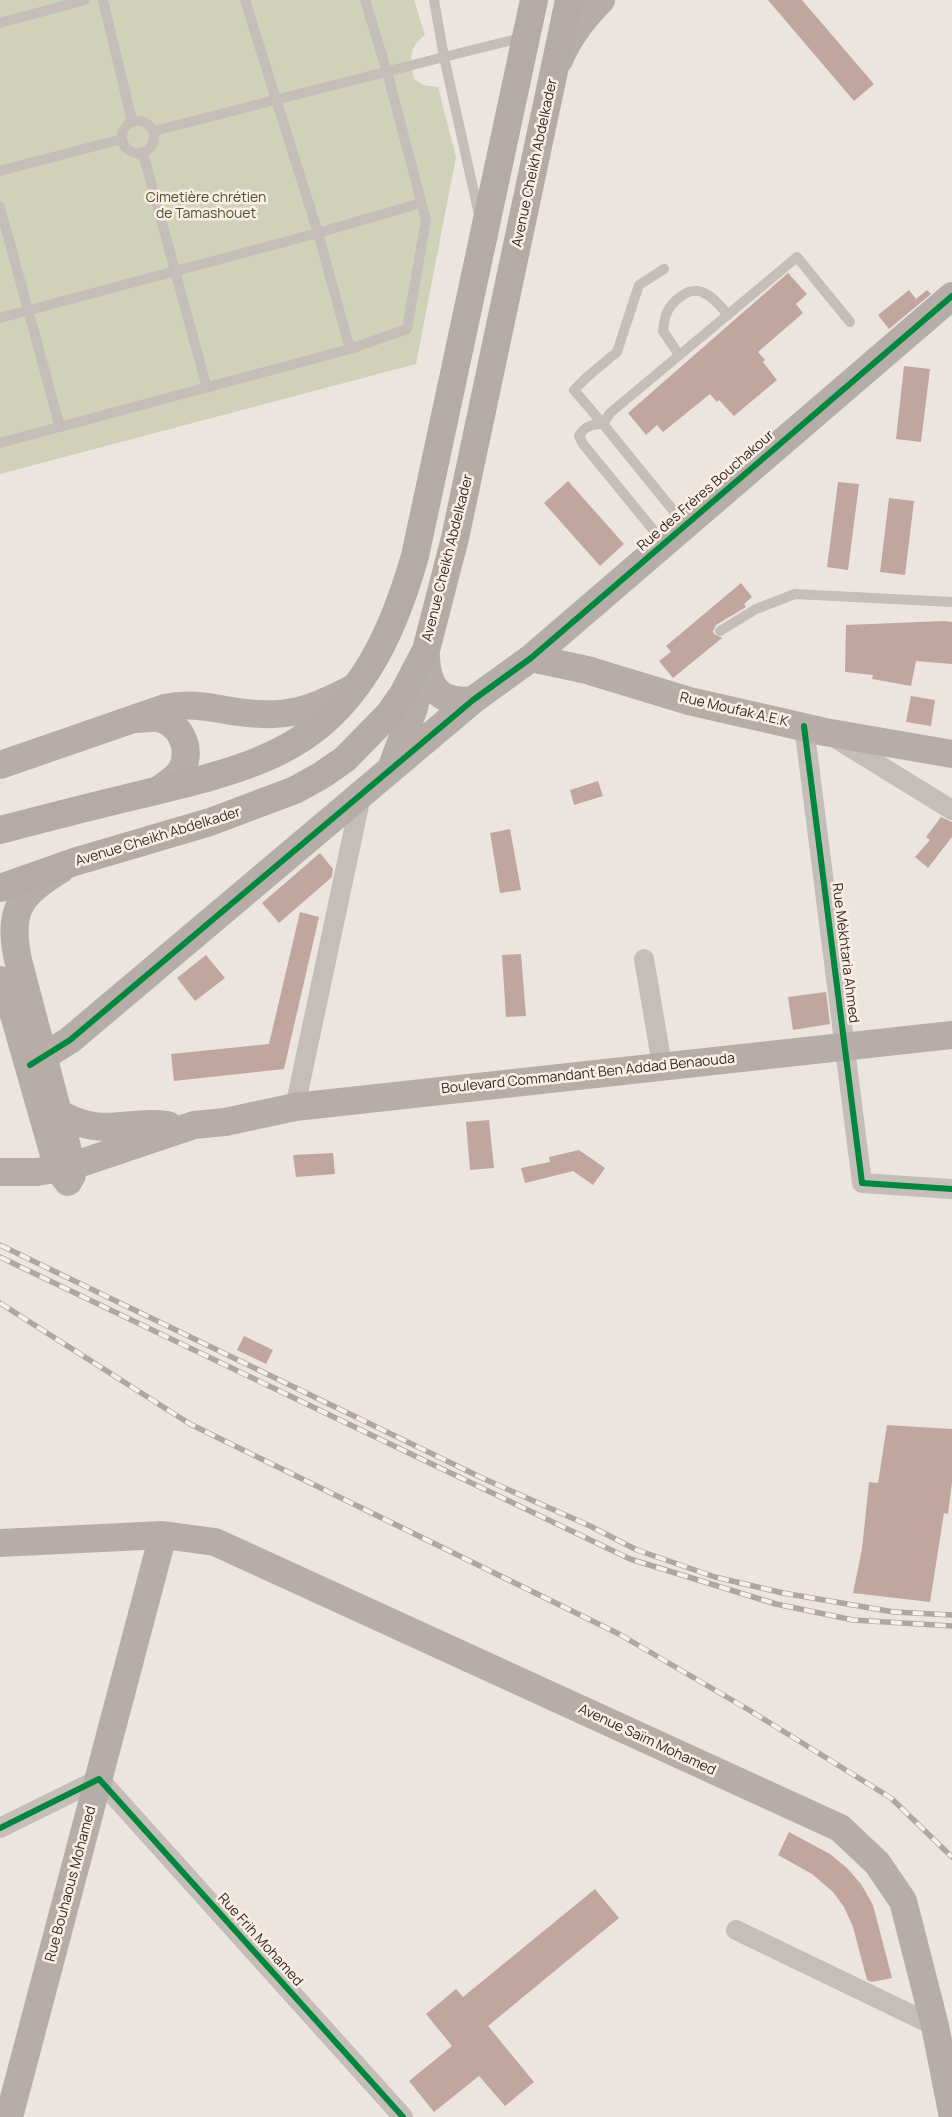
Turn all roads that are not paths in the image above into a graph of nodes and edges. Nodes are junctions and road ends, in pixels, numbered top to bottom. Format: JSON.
{"nodes":[{"id":1,"x":85,"y":0,"type":"edge"},
{"id":2,"x":103,"y":0,"type":"edge"},
{"id":3,"x":245,"y":0,"type":"edge"},
{"id":4,"x":365,"y":0,"type":"edge"},
{"id":5,"x":434,"y":0,"type":"edge"},
{"id":6,"x":534,"y":0,"type":"edge"},
{"id":7,"x":569,"y":0,"type":"edge"},
{"id":8,"x":601,"y":0,"type":"edge"},
{"id":9,"x":0,"y":23,"type":"edge"},
{"id":10,"x":526,"y":37,"type":"junction"},
{"id":11,"x":560,"y":42,"type":"junction"},
{"id":12,"x":444,"y":58,"type":"junction"},
{"id":13,"x":554,"y":70,"type":"junction"},
{"id":14,"x":387,"y":72,"type":"junction"},
{"id":15,"x":276,"y":102,"type":"junction"},
{"id":16,"x":132,"y":121,"type":"junction"},
{"id":17,"x":154,"y":131,"type":"junction"},
{"id":18,"x":122,"y":139,"type":"junction"},
{"id":19,"x":143,"y":153,"type":"junction"},
{"id":20,"x":0,"y":171,"type":"edge"},
{"id":21,"x":421,"y":203,"type":"junction"},
{"id":22,"x":0,"y":207,"type":"edge"},
{"id":23,"x":318,"y":233,"type":"junction"},
{"id":24,"x":481,"y":249,"type":"junction"},
{"id":25,"x":664,"y":269,"type":"dead end"},
{"id":26,"x":176,"y":271,"type":"junction"},
{"id":27,"x":952,"y":296,"type":"edge"},
{"id":28,"x":28,"y":310,"type":"junction"},
{"id":29,"x":728,"y":315,"type":"junction"},
{"id":30,"x":0,"y":318,"type":"edge"},
{"id":31,"x":850,"y":322,"type":"dead end"},
{"id":32,"x":350,"y":349,"type":"junction"},
{"id":33,"x":679,"y":355,"type":"junction"},
{"id":34,"x":207,"y":388,"type":"junction"},
{"id":35,"x":603,"y":424,"type":"junction"},
{"id":36,"x":60,"y":427,"type":"junction"},
{"id":37,"x":0,"y":443,"type":"edge"},
{"id":38,"x":686,"y":525,"type":"junction"},
{"id":39,"x":665,"y":544,"type":"junction"},
{"id":40,"x":952,"y":602,"type":"edge"},
{"id":41,"x":720,"y":631,"type":"dead end"},
{"id":42,"x":561,"y":633,"type":"junction"},
{"id":43,"x":426,"y":650,"type":"junction"},
{"id":44,"x":531,"y":658,"type":"junction"},
{"id":45,"x":588,"y":670,"type":"junction"},
{"id":46,"x":357,"y":686,"type":"junction"},
{"id":47,"x":473,"y":700,"type":"junction"},
{"id":48,"x":136,"y":719,"type":"junction"},
{"id":49,"x":815,"y":729,"type":"junction"},
{"id":50,"x":952,"y":754,"type":"edge"},
{"id":51,"x":0,"y":765,"type":"edge"},
{"id":52,"x":391,"y":770,"type":"junction"},
{"id":53,"x":160,"y":789,"type":"junction"},
{"id":54,"x":361,"y":796,"type":"junction"},
{"id":55,"x":952,"y":810,"type":"edge"},
{"id":56,"x":0,"y":830,"type":"edge"},
{"id":57,"x":74,"y":862,"type":"junction"},
{"id":58,"x":0,"y":888,"type":"edge"},
{"id":59,"x":644,"y":959,"type":"dead end"},
{"id":60,"x":0,"y":980,"type":"edge"},
{"id":61,"x":952,"y":1035,"type":"edge"},
{"id":62,"x":845,"y":1048,"type":"junction"},
{"id":63,"x":662,"y":1065,"type":"junction"},
{"id":64,"x":41,"y":1068,"type":"junction"},
{"id":65,"x":295,"y":1107,"type":"junction"},
{"id":66,"x":60,"y":1114,"type":"junction"},
{"id":67,"x":225,"y":1122,"type":"junction"},
{"id":68,"x":181,"y":1129,"type":"junction"},
{"id":69,"x":0,"y":1172,"type":"edge"},
{"id":70,"x":66,"y":1172,"type":"junction"},
{"id":71,"x":0,"y":1181,"type":"edge"},
{"id":72,"x":952,"y":1189,"type":"edge"},
{"id":73,"x":163,"y":1535,"type":"junction"},
{"id":74,"x":0,"y":1543,"type":"edge"},
{"id":75,"x":99,"y":1779,"type":"junction"},
{"id":76,"x":0,"y":1828,"type":"edge"},
{"id":77,"x":736,"y":1930,"type":"dead end"},
{"id":78,"x":935,"y":2026,"type":"junction"},
{"id":79,"x":952,"y":2112,"type":"edge"},
{"id":80,"x":9,"y":2117,"type":"edge"},
{"id":81,"x":403,"y":2117,"type":"edge"}],
"edges":[{"from":1,"to":9,"type":"lane"},
{"from":2,"to":16,"type":"lane"},
{"from":3,"to":15,"type":"lane"},
{"from":4,"to":14,"type":"lane"},
{"from":5,"to":12,"type":"lane"},
{"from":6,"to":10,"type":"main road"},
{"from":7,"to":11,"type":"main road","name":"Avenue Cheikh Abdelkader"},
{"from":8,"to":13,"type":"street"},
{"from":10,"to":11,"type":"main road"},
{"from":10,"to":12,"type":"lane"},
{"from":10,"to":24,"type":"main road"},
{"from":11,"to":13,"type":"main road","name":"Avenue Cheikh Abdelkader"},
{"from":12,"to":14,"type":"lane"},
{"from":12,"to":24,"type":"lane"},
{"from":13,"to":43,"type":"main road","name":"Avenue Cheikh Abdelkader"},
{"from":14,"to":15,"type":"lane"},
{"from":14,"to":21,"type":"lane"},
{"from":15,"to":17,"type":"lane"},
{"from":15,"to":23,"type":"lane"},
{"from":16,"to":17,"type":"lane"},
{"from":16,"to":18,"type":"lane"},
{"from":17,"to":19,"type":"lane"},
{"from":18,"to":19,"type":"lane"},
{"from":18,"to":20,"type":"lane"},
{"from":19,"to":26,"type":"lane"},
{"from":21,"to":23,"type":"lane"},
{"from":21,"to":32,"type":"lane"},
{"from":22,"to":28,"type":"lane"},
{"from":23,"to":26,"type":"lane"},
{"from":23,"to":32,"type":"lane"},
{"from":24,"to":46,"type":"main road"},
{"from":25,"to":35,"type":"lane"},
{"from":26,"to":28,"type":"lane"},
{"from":26,"to":34,"type":"lane"},
{"from":27,"to":38,"type":"street","name":"Rue des Frères Bouchakour"},
{"from":28,"to":30,"type":"lane"},
{"from":28,"to":36,"type":"lane"},
{"from":29,"to":31,"type":"lane"},
{"from":29,"to":33,"type":"lane"},
{"from":29,"to":33,"type":"lane"},
{"from":32,"to":34,"type":"lane"},
{"from":33,"to":35,"type":"lane"},
{"from":34,"to":36,"type":"lane"},
{"from":35,"to":38,"type":"lane"},
{"from":35,"to":39,"type":"lane"},
{"from":36,"to":37,"type":"lane"},
{"from":38,"to":39,"type":"street","name":"Rue des Frères Bouchakour"},
{"from":39,"to":42,"type":"street","name":"Rue des Frères Bouchakour"},
{"from":40,"to":41,"type":"lane"},
{"from":42,"to":44,"type":"street","name":"Rue des Frères Bouchakour"},
{"from":42,"to":45,"type":"street"},
{"from":43,"to":47,"type":"street"},
{"from":43,"to":52,"type":"street"},
{"from":43,"to":57,"type":"main road","name":"Avenue Cheikh Abdelkader"},
{"from":44,"to":45,"type":"street","name":"Rue Moufak A.E.K"},
{"from":44,"to":47,"type":"street","name":"Rue des Frères Bouchakour"},
{"from":45,"to":49,"type":"street","name":"Rue Moufak A.E.K"},
{"from":46,"to":48,"type":"street"},
{"from":46,"to":53,"type":"main road"},
{"from":47,"to":52,"type":"street"},
{"from":48,"to":51,"type":"street"},
{"from":48,"to":53,"type":"street"},
{"from":49,"to":50,"type":"street"},
{"from":49,"to":55,"type":"street","name":"Rue Moufak A.E.K"},
{"from":49,"to":62,"type":"street","name":"Rue Mèkhtaria Ahmed"},
{"from":52,"to":54,"type":"street"},
{"from":53,"to":56,"type":"main road"},
{"from":54,"to":64,"type":"street"},
{"from":54,"to":65,"type":"street"},
{"from":57,"to":58,"type":"main road","name":"Avenue Cheikh Abdelkader"},
{"from":57,"to":64,"type":"street"},
{"from":59,"to":63,"type":"street"},
{"from":60,"to":64,"type":"street"},
{"from":61,"to":62,"type":"street","name":"Boulevard Commandant Ben Addad Benaouda"},
{"from":62,"to":63,"type":"street","name":"Boulevard Commandant Ben Addad Benaouda"},
{"from":62,"to":72,"type":"street","name":"Rue Mèkhtaria Ahmed"},
{"from":63,"to":65,"type":"street","name":"Boulevard Commandant Ben Addad Benaouda"},
{"from":64,"to":66,"type":"street"},
{"from":64,"to":70,"type":"street"},
{"from":65,"to":67,"type":"street","name":"Boulevard Commandant Ben Addad Benaouda"},
{"from":66,"to":68,"type":"street"},
{"from":66,"to":70,"type":"street"},
{"from":67,"to":68,"type":"street","name":"Boulevard Commandant Ben Addad Benaouda"},
{"from":67,"to":70,"type":"street","name":"Boulevard Commandant Ben Addad Benaouda"},
{"from":68,"to":70,"type":"street","name":"Boulevard Commandant Ben Addad Benaouda"},
{"from":69,"to":70,"type":"street","name":"Boulevard Commandant Ben Addad Benaouda"},
{"from":70,"to":71,"type":"street","name":"Boulevard Commandant Ben Addad Benaouda"},
{"from":73,"to":74,"type":"street","name":"Avenue Saïm Mohamed"},
{"from":73,"to":75,"type":"street","name":"Rue Bouhaous Mohamed"},
{"from":73,"to":78,"type":"street","name":"Avenue Saïm Mohamed"},
{"from":75,"to":76,"type":"street"},
{"from":75,"to":80,"type":"street","name":"Rue Bouhaous Mohamed"},
{"from":75,"to":81,"type":"street","name":"Rue Frih Mohamed"},
{"from":77,"to":78,"type":"street"},
{"from":78,"to":79,"type":"street","name":"Avenue Saïm Mohamed"}]}
